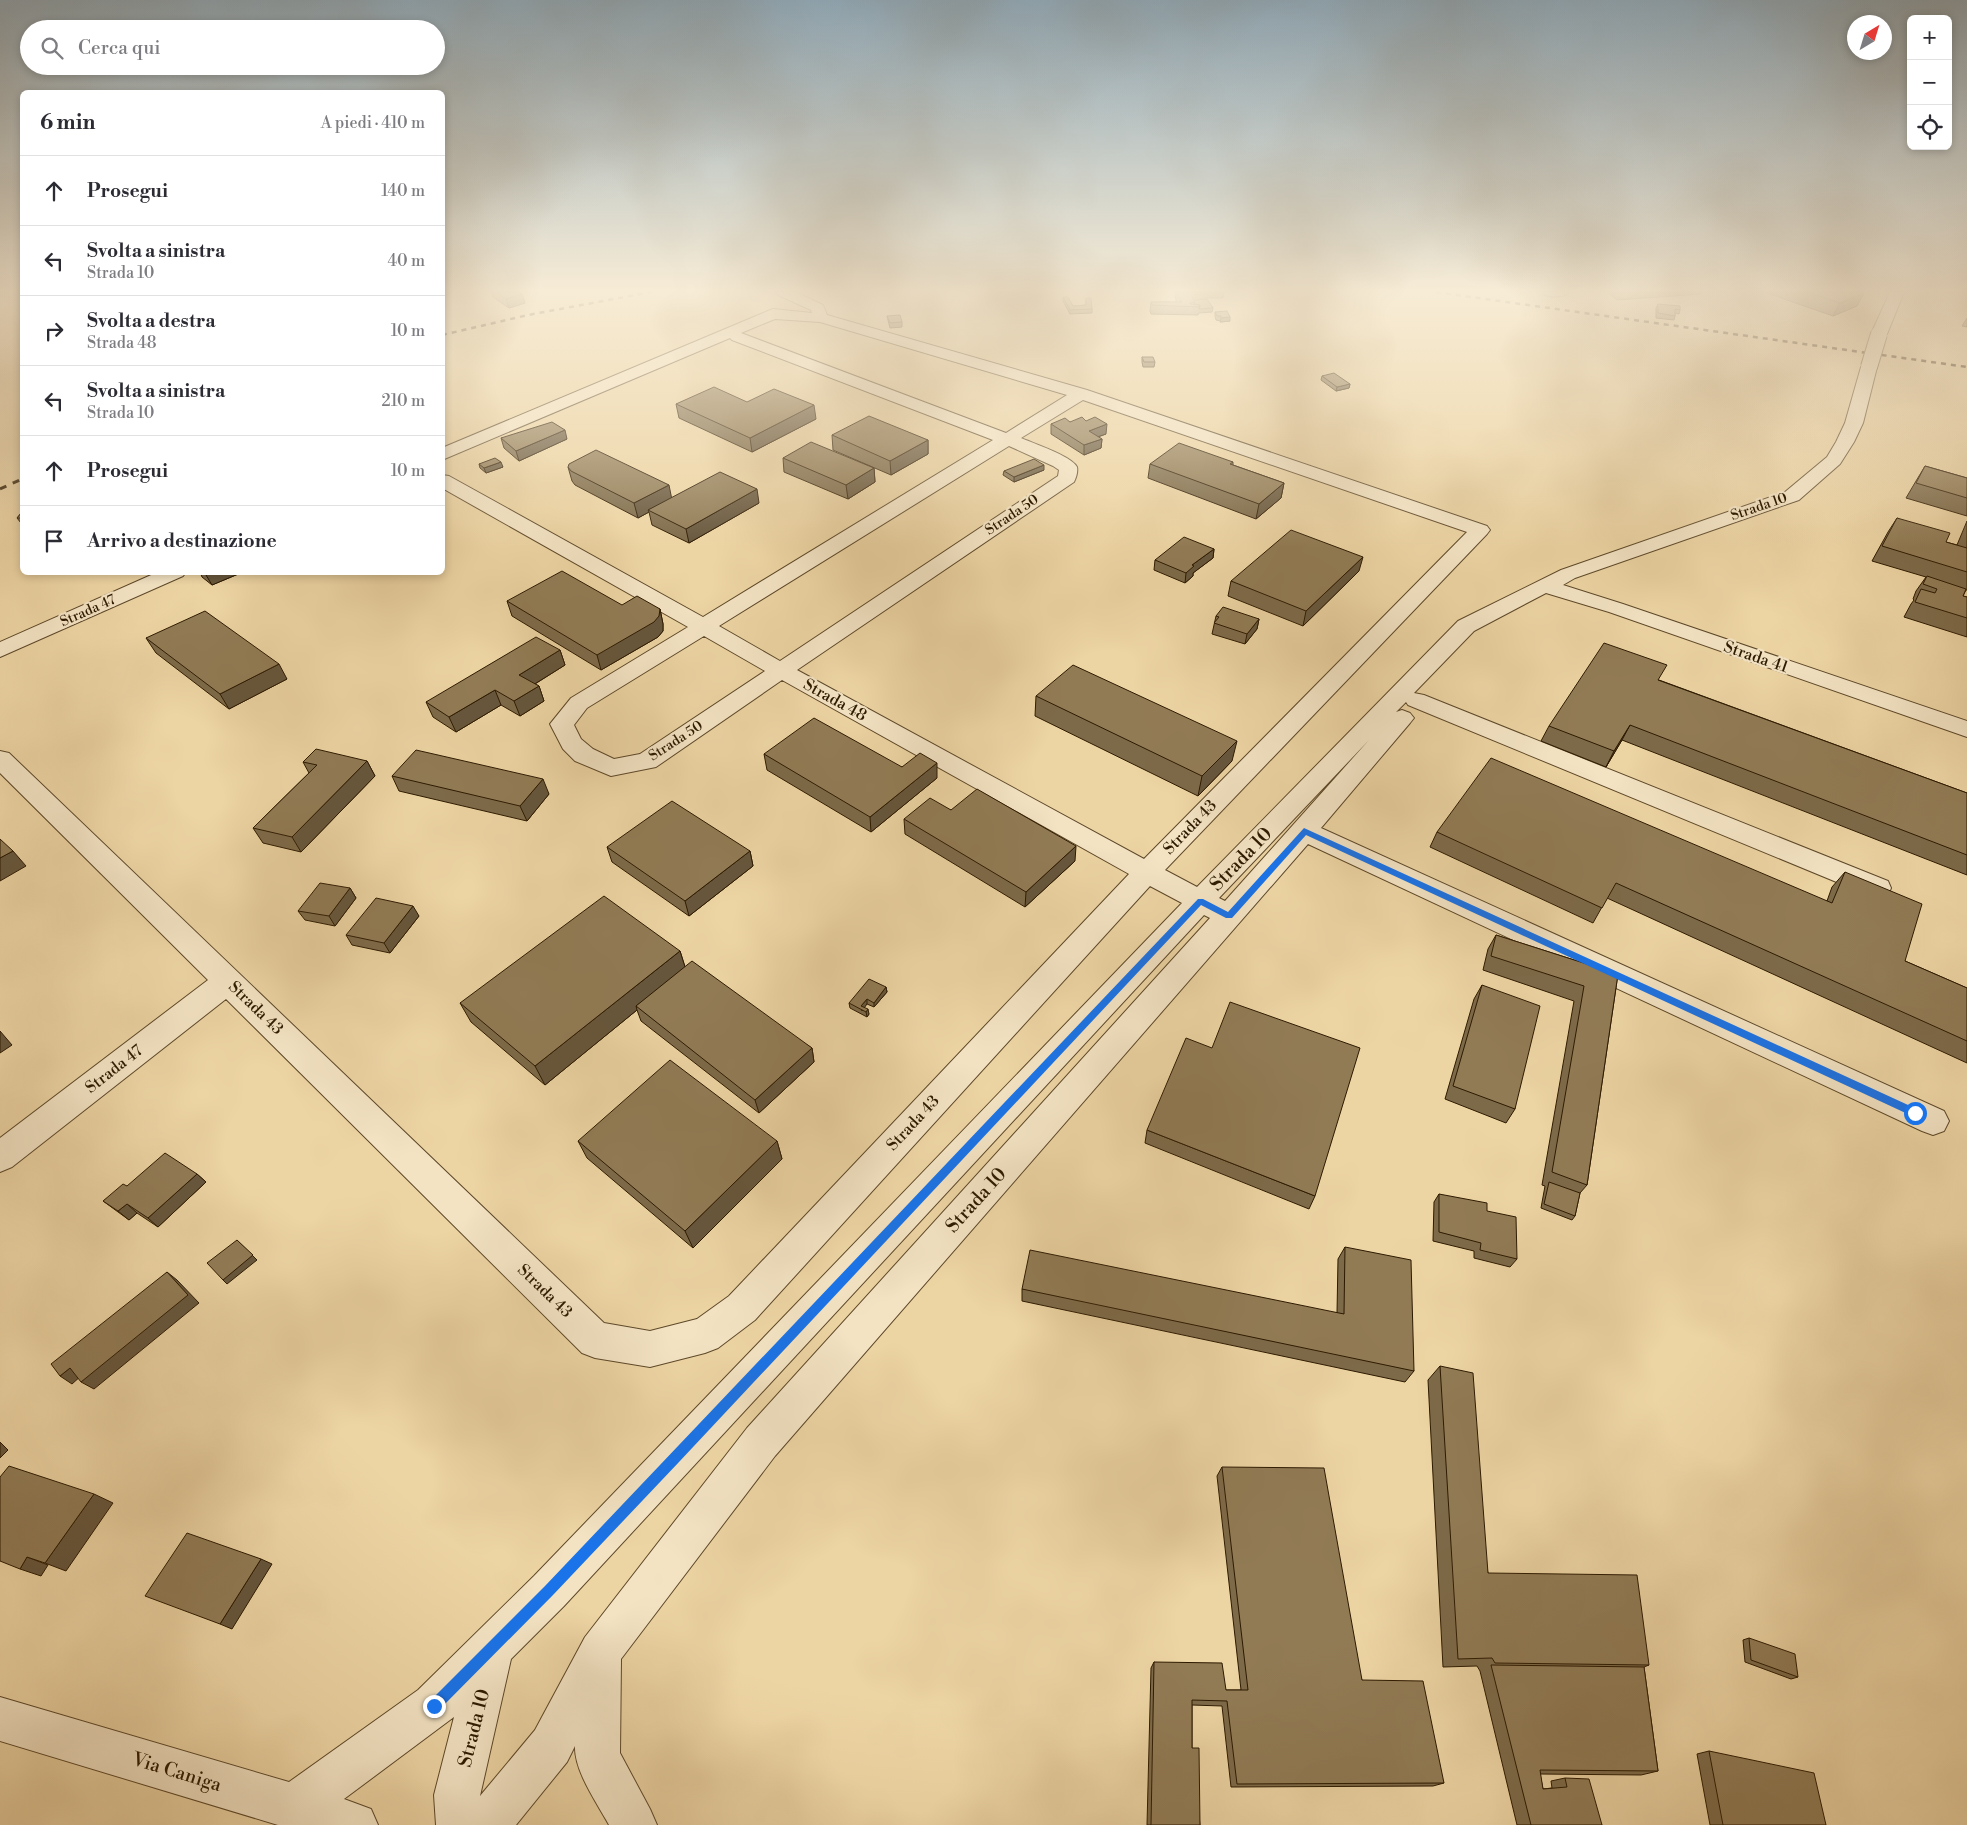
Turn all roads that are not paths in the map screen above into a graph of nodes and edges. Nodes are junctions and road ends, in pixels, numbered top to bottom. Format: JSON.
{"nodes":[{"id":1,"x":625,"y":377,"type":"edge"},
{"id":2,"x":842,"y":377,"type":"edge"},
{"id":3,"x":1023,"y":377,"type":"edge"},
{"id":4,"x":1866,"y":377,"type":"edge"},
{"id":5,"x":1081,"y":394,"type":"junction"},
{"id":6,"x":1007,"y":440,"type":"junction"},
{"id":7,"x":445,"y":454,"type":"edge"},
{"id":8,"x":445,"y":482,"type":"edge"},
{"id":9,"x":169,"y":575,"type":"edge"},
{"id":10,"x":1545,"y":586,"type":"junction"},
{"id":11,"x":1507,"y":605,"type":"junction"},
{"id":12,"x":705,"y":626,"type":"junction"},
{"id":13,"x":0,"y":650,"type":"edge"},
{"id":14,"x":782,"y":671,"type":"junction"},
{"id":15,"x":1416,"y":700,"type":"junction"},
{"id":16,"x":1967,"y":729,"type":"edge"},
{"id":17,"x":0,"y":759,"type":"edge"},
{"id":18,"x":1304,"y":831,"type":"junction"},
{"id":19,"x":1146,"y":872,"type":"junction"},
{"id":20,"x":1902,"y":898,"type":"edge"},
{"id":21,"x":1200,"y":901,"type":"junction"},
{"id":22,"x":1229,"y":916,"type":"junction"},
{"id":23,"x":228,"y":981,"type":"junction"},
{"id":24,"x":1933,"y":1121,"type":"dead end"},
{"id":25,"x":0,"y":1157,"type":"edge"},
{"id":26,"x":493,"y":1646,"type":"junction"},
{"id":27,"x":600,"y":1652,"type":"junction"},
{"id":28,"x":0,"y":1719,"type":"edge"},
{"id":29,"x":294,"y":1807,"type":"junction"},
{"id":30,"x":355,"y":1825,"type":"edge"},
{"id":31,"x":458,"y":1825,"type":"edge"},
{"id":32,"x":486,"y":1825,"type":"edge"},
{"id":33,"x":634,"y":1825,"type":"edge"}],
"edges":[{"from":1,"to":7,"type":"street"},
{"from":2,"to":6,"type":"street","name":"Strada 50"},
{"from":3,"to":5,"type":"street"},
{"from":4,"to":10,"type":"street","name":"Strada 10","bridge":true},
{"from":5,"to":6,"type":"street","name":"Strada 50"},
{"from":5,"to":19,"type":"street","name":"Strada 43"},
{"from":6,"to":12,"type":"street","name":"Strada 50"},
{"from":6,"to":14,"type":"street","name":"Strada 50"},
{"from":8,"to":12,"type":"street","name":"Strada 48"},
{"from":9,"to":13,"type":"street","name":"Strada 47"},
{"from":10,"to":11,"type":"street","name":"Strada 10"},
{"from":10,"to":16,"type":"street","name":"Strada 41"},
{"from":11,"to":15,"type":"street","name":"Strada 10"},
{"from":11,"to":21,"type":"street","name":"Strada 10"},
{"from":12,"to":14,"type":"street","name":"Strada 48"},
{"from":12,"to":14,"type":"street","name":"Strada 50"},
{"from":14,"to":19,"type":"street","name":"Strada 48"},
{"from":15,"to":18,"type":"street","name":"Strada 10"},
{"from":15,"to":20,"type":"street"},
{"from":17,"to":23,"type":"street","name":"Strada 43"},
{"from":18,"to":22,"type":"street","name":"Strada 10"},
{"from":18,"to":24,"type":"street"},
{"from":19,"to":21,"type":"street","name":"Strada 48"},
{"from":19,"to":23,"type":"street","name":"Strada 43"},
{"from":21,"to":22,"type":"street","name":"Strada 48"},
{"from":21,"to":26,"type":"street","name":"Strada 10"},
{"from":22,"to":27,"type":"street","name":"Strada 10"},
{"from":23,"to":25,"type":"street","name":"Strada 47"},
{"from":26,"to":29,"type":"street"},
{"from":26,"to":31,"type":"street","name":"Strada 10"},
{"from":27,"to":32,"type":"street","name":"Strada 10"},
{"from":27,"to":33,"type":"street"},
{"from":28,"to":29,"type":"street","name":"Via Caniga"},
{"from":29,"to":30,"type":"street","name":"Via Caniga"}]}
